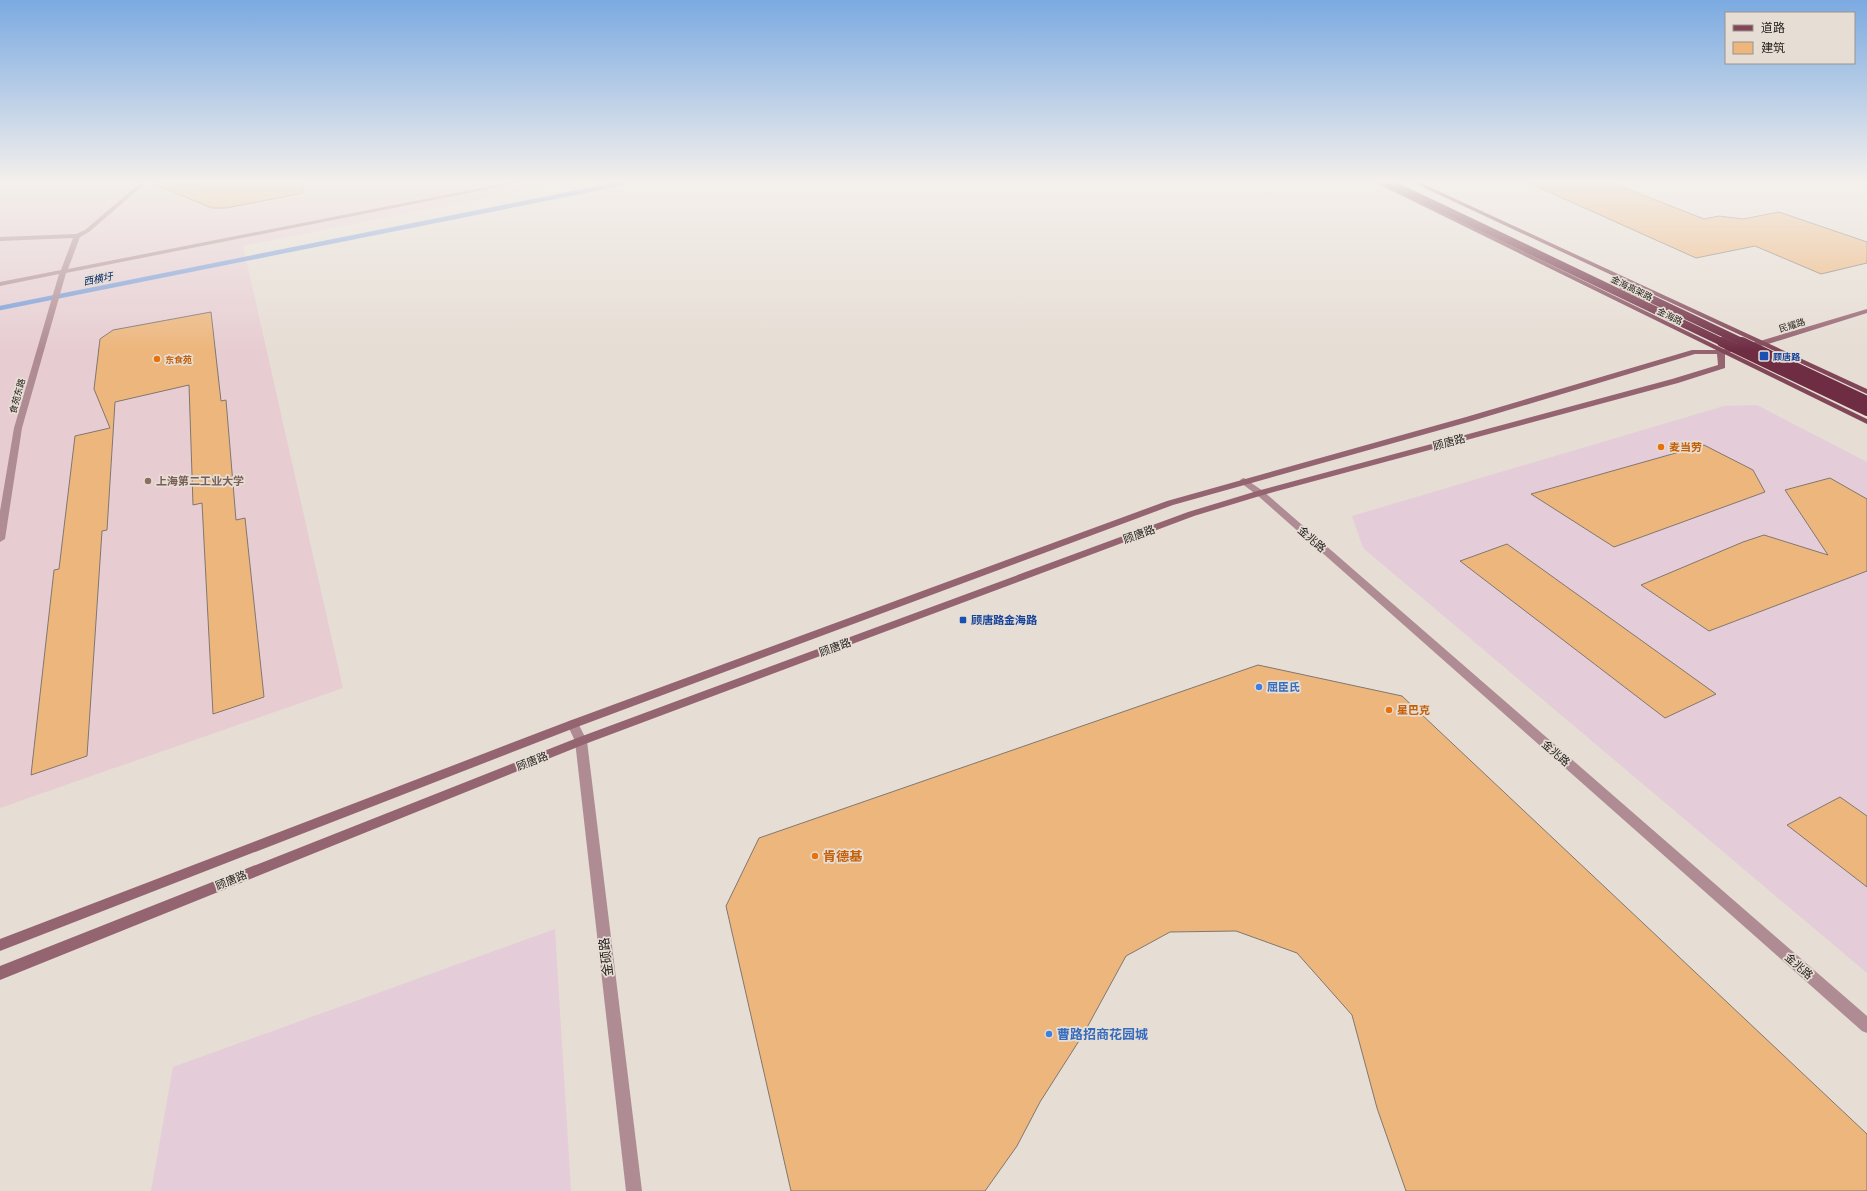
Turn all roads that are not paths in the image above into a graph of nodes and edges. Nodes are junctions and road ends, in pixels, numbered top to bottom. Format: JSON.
{"nodes":[{"id":1,"x":0,"y":239,"type":"edge"},
{"id":2,"x":11,"y":239,"type":"edge"},
{"id":3,"x":76,"y":239,"type":"edge"},
{"id":4,"x":232,"y":239,"type":"edge"},
{"id":5,"x":1491,"y":239,"type":"edge"},
{"id":6,"x":1506,"y":239,"type":"edge"},
{"id":7,"x":1524,"y":239,"type":"edge"},
{"id":8,"x":1536,"y":239,"type":"edge"},
{"id":9,"x":66,"y":271,"type":"junction"},
{"id":10,"x":0,"y":284,"type":"edge"},
{"id":11,"x":1867,"y":311,"type":"edge"},
{"id":12,"x":1762,"y":343,"type":"junction"},
{"id":13,"x":1721,"y":352,"type":"junction"},
{"id":14,"x":1867,"y":392,"type":"edge"},
{"id":15,"x":1867,"y":401,"type":"edge"},
{"id":16,"x":1867,"y":411,"type":"edge"},
{"id":17,"x":1867,"y":422,"type":"edge"},
{"id":18,"x":1244,"y":481,"type":"junction"},
{"id":19,"x":1260,"y":493,"type":"junction"},
{"id":20,"x":0,"y":538,"type":"edge"},
{"id":21,"x":573,"y":724,"type":"junction"},
{"id":22,"x":581,"y":741,"type":"junction"},
{"id":23,"x":0,"y":945,"type":"edge"},
{"id":24,"x":0,"y":973,"type":"edge"},
{"id":25,"x":1867,"y":1026,"type":"edge"},
{"id":26,"x":634,"y":1191,"type":"edge"}],
"edges":[{"from":1,"to":2,"type":"street"},
{"from":3,"to":9,"type":"street","name":"食苑东路"},
{"from":4,"to":9,"type":"street"},
{"from":5,"to":13,"type":"main road","name":"金海路"},
{"from":6,"to":16,"type":"highway","name":"金海高架路","bridge":true},
{"from":7,"to":15,"type":"highway","name":"金海高架路","bridge":true},
{"from":8,"to":12,"type":"main road","name":"金海路"},
{"from":9,"to":10,"type":"street"},
{"from":9,"to":20,"type":"street","name":"食苑东路"},
{"from":11,"to":12,"type":"main road","name":"民耀路"},
{"from":12,"to":13,"type":"main road","name":"民耀路"},
{"from":12,"to":14,"type":"main road","name":"金海路"},
{"from":13,"to":17,"type":"main road","name":"金海路"},
{"from":13,"to":18,"type":"main road","name":"顾唐路"},
{"from":13,"to":19,"type":"main road","name":"顾唐路"},
{"from":18,"to":19,"type":"street","name":"金兆路"},
{"from":18,"to":21,"type":"main road","name":"顾唐路"},
{"from":19,"to":22,"type":"main road","name":"顾唐路"},
{"from":19,"to":25,"type":"street","name":"金兆路"},
{"from":21,"to":22,"type":"street","name":"金硕路"},
{"from":21,"to":23,"type":"main road","name":"顾唐路"},
{"from":22,"to":24,"type":"main road","name":"顾唐路"},
{"from":22,"to":26,"type":"street","name":"金硕路"}]}
